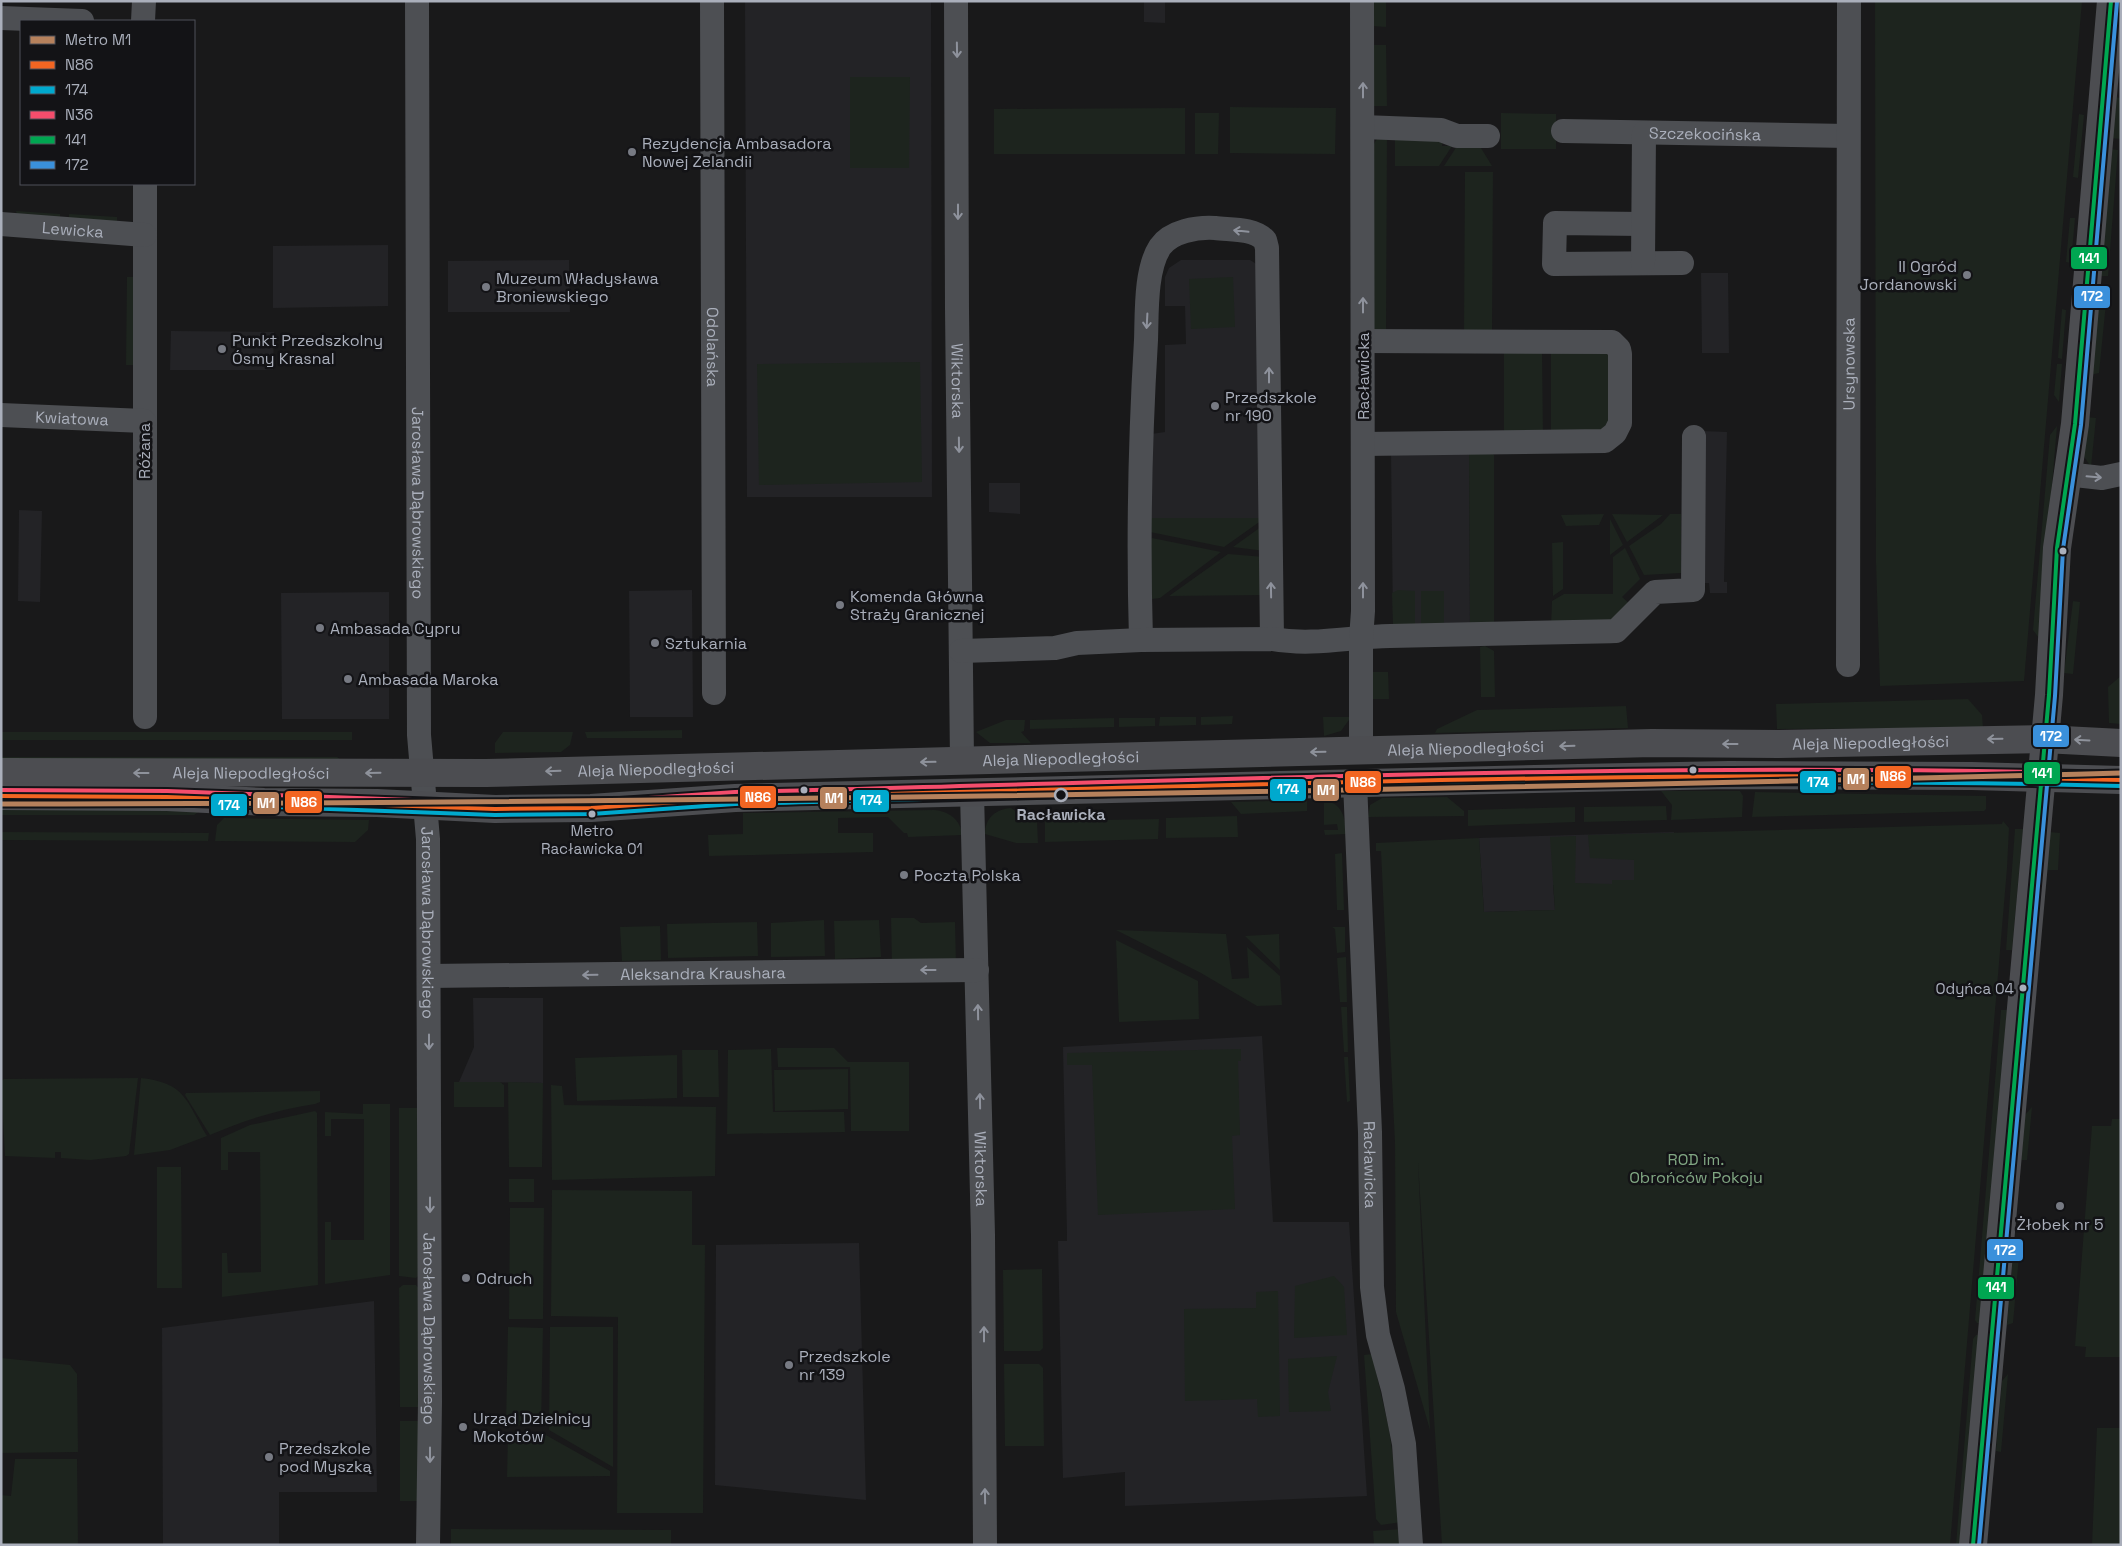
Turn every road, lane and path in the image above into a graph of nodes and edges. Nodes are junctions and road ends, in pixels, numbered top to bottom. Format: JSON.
{"nodes":[{"id":1,"x":144,"y":1,"type":"edge"},
{"id":2,"x":417,"y":1,"type":"edge"},
{"id":3,"x":712,"y":1,"type":"edge"},
{"id":4,"x":956,"y":1,"type":"edge"},
{"id":5,"x":1362,"y":1,"type":"edge"},
{"id":6,"x":1849,"y":1,"type":"edge"},
{"id":7,"x":2111,"y":1,"type":"edge"},
{"id":8,"x":1,"y":18,"type":"edge"},
{"id":9,"x":55,"y":20,"type":"edge"},
{"id":10,"x":143,"y":20,"type":"edge"},
{"id":11,"x":1362,"y":126,"type":"junction"},
{"id":12,"x":1563,"y":132,"type":"dead end"},
{"id":13,"x":1644,"y":133,"type":"junction"},
{"id":14,"x":1488,"y":136,"type":"dead end"},
{"id":15,"x":1848,"y":136,"type":"junction"},
{"id":16,"x":145,"y":185,"type":"edge"},
{"id":17,"x":1,"y":224,"type":"edge"},
{"id":18,"x":1643,"y":224,"type":"junction"},
{"id":19,"x":145,"y":235,"type":"junction"},
{"id":20,"x":1643,"y":263,"type":"junction"},
{"id":21,"x":1682,"y":263,"type":"dead end"},
{"id":22,"x":1363,"y":342,"type":"junction"},
{"id":23,"x":1,"y":415,"type":"edge"},
{"id":24,"x":144,"y":421,"type":"junction"},
{"id":25,"x":1694,"y":437,"type":"dead end"},
{"id":26,"x":1363,"y":444,"type":"junction"},
{"id":27,"x":2066,"y":474,"type":"junction"},
{"id":28,"x":2121,"y":474,"type":"edge"},
{"id":29,"x":1272,"y":639,"type":"junction"},
{"id":30,"x":1361,"y":639,"type":"junction"},
{"id":31,"x":1141,"y":640,"type":"junction"},
{"id":32,"x":961,"y":651,"type":"junction"},
{"id":33,"x":1848,"y":665,"type":"dead end"},
{"id":34,"x":714,"y":692,"type":"dead end"},
{"id":35,"x":145,"y":718,"type":"dead end"},
{"id":36,"x":2044,"y":739,"type":"junction"},
{"id":37,"x":2121,"y":743,"type":"edge"},
{"id":38,"x":1361,"y":751,"type":"junction"},
{"id":39,"x":962,"y":761,"type":"junction"},
{"id":40,"x":1,"y":772,"type":"edge"},
{"id":41,"x":422,"y":772,"type":"junction"},
{"id":42,"x":2040,"y":777,"type":"junction"},
{"id":43,"x":2121,"y":780,"type":"edge"},
{"id":44,"x":1355,"y":783,"type":"junction"},
{"id":45,"x":972,"y":793,"type":"junction"},
{"id":46,"x":1,"y":796,"type":"edge"},
{"id":47,"x":425,"y":806,"type":"junction"},
{"id":48,"x":977,"y":970,"type":"junction"},
{"id":49,"x":429,"y":976,"type":"junction"},
{"id":50,"x":428,"y":1545,"type":"edge"},
{"id":51,"x":985,"y":1545,"type":"edge"},
{"id":52,"x":1411,"y":1545,"type":"edge"},
{"id":53,"x":1973,"y":1545,"type":"edge"}],
"edges":[{"from":1,"to":10,"type":"street"},
{"from":2,"to":41,"type":"street","name":"Jarosława Dąbrowskiego"},
{"from":3,"to":34,"type":"street","name":"Odolańska"},
{"from":4,"to":32,"type":"street","name":"Wiktorska","one_way":true},
{"from":11,"to":5,"type":"street","name":"Racławicka","one_way":true},
{"from":6,"to":15,"type":"street","name":"Ursynowska"},
{"from":7,"to":27,"type":"main road"},
{"from":8,"to":9,"type":"street"},
{"from":11,"to":14,"type":"street"},
{"from":22,"to":11,"type":"street","name":"Racławicka","one_way":true},
{"from":12,"to":13,"type":"street","name":"Szczekocińska"},
{"from":13,"to":15,"type":"street","name":"Szczekocińska"},
{"from":13,"to":18,"type":"street"},
{"from":15,"to":33,"type":"street","name":"Ursynowska"},
{"from":16,"to":19,"type":"street","name":"Różana"},
{"from":17,"to":19,"type":"street","name":"Lewicka"},
{"from":18,"to":20,"type":"street"},
{"from":18,"to":20,"type":"street"},
{"from":19,"to":24,"type":"street","name":"Różana"},
{"from":20,"to":21,"type":"street"},
{"from":22,"to":26,"type":"street","name":"Racławicka"},
{"from":22,"to":26,"type":"street"},
{"from":23,"to":24,"type":"street","name":"Kwiatowa"},
{"from":24,"to":35,"type":"street","name":"Różana"},
{"from":25,"to":30,"type":"street"},
{"from":30,"to":26,"type":"street","name":"Racławicka","one_way":true},
{"from":27,"to":28,"type":"street","one_way":true},
{"from":27,"to":36,"type":"main road"},
{"from":29,"to":30,"type":"street"},
{"from":29,"to":31,"type":"street"},
{"from":29,"to":31,"type":"street","one_way":true},
{"from":30,"to":38,"type":"street","name":"Racławicka"},
{"from":31,"to":32,"type":"street"},
{"from":32,"to":39,"type":"street","name":"Wiktorska"},
{"from":37,"to":36,"type":"main road","name":"Aleja Niepodległości","one_way":true},
{"from":36,"to":38,"type":"main road","name":"Aleja Niepodległości","one_way":true},
{"from":36,"to":42,"type":"main road"},
{"from":38,"to":39,"type":"main road","name":"Aleja Niepodległości","one_way":true},
{"from":39,"to":41,"type":"main road","name":"Aleja Niepodległości","one_way":true},
{"from":41,"to":40,"type":"main road","name":"Aleja Niepodległości","one_way":true},
{"from":41,"to":47,"type":"street","name":"Jarosława Dąbrowskiego"},
{"from":42,"to":43,"type":"main road","name":"Aleja Niepodległości"},
{"from":42,"to":44,"type":"main road","name":"Aleja Niepodległości"},
{"from":42,"to":53,"type":"main road"},
{"from":44,"to":45,"type":"main road","name":"Aleja Niepodległości"},
{"from":44,"to":52,"type":"street","name":"Racławicka"},
{"from":45,"to":47,"type":"main road","name":"Aleja Niepodległości"},
{"from":45,"to":48,"type":"street","name":"Wiktorska"},
{"from":46,"to":47,"type":"main road","name":"Aleja Niepodległości"},
{"from":47,"to":49,"type":"street","name":"Jarosława Dąbrowskiego"},
{"from":48,"to":49,"type":"street","name":"Aleksandra Kraushara","one_way":true},
{"from":51,"to":48,"type":"street","name":"Wiktorska","one_way":true},
{"from":49,"to":50,"type":"street","name":"Jarosława Dąbrowskiego","one_way":true}]}
